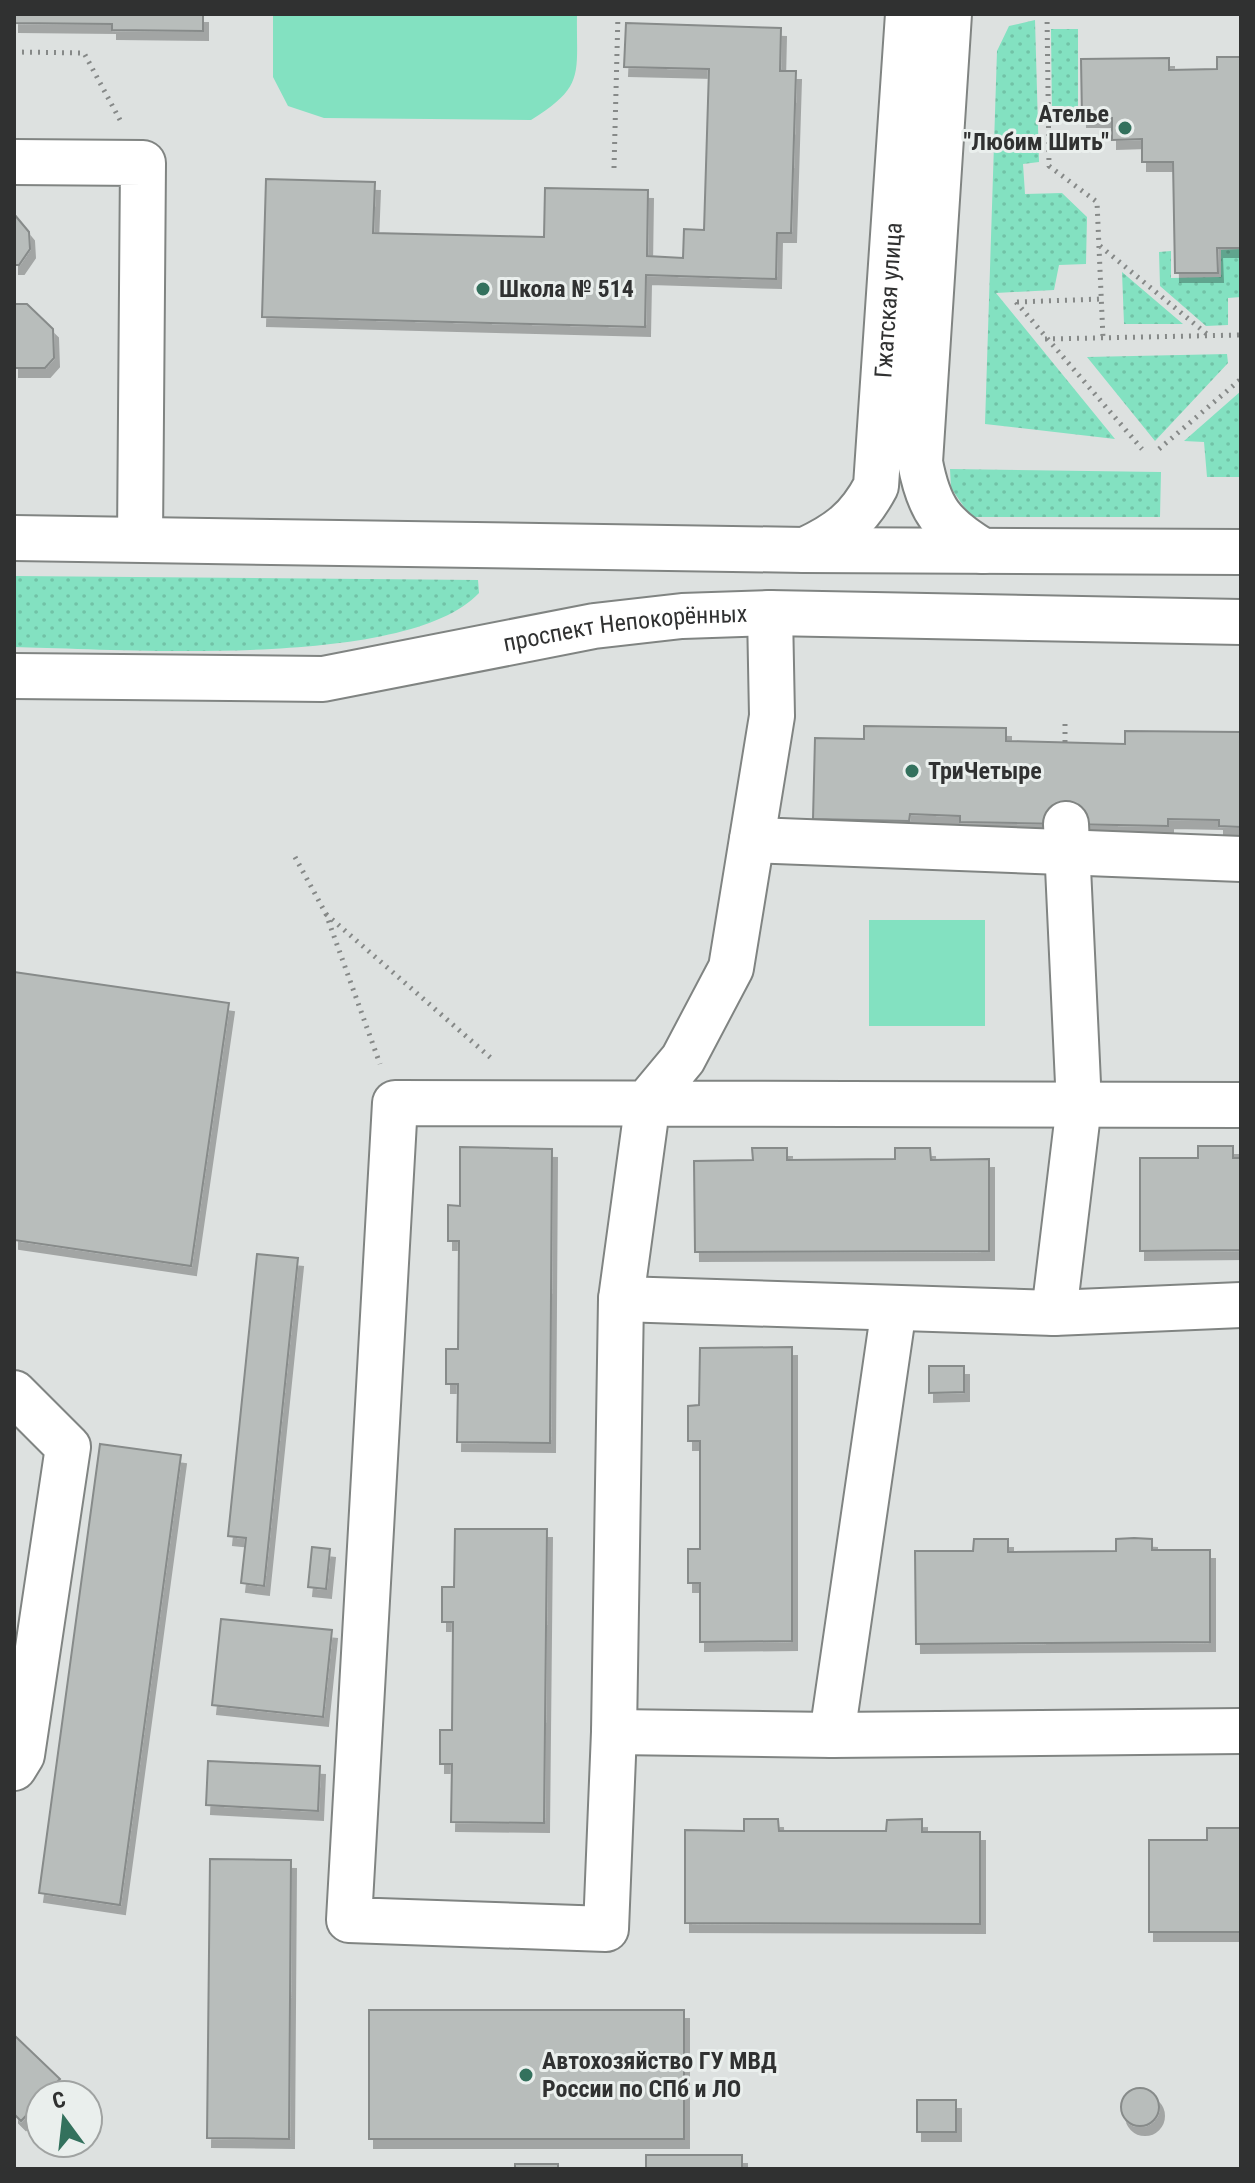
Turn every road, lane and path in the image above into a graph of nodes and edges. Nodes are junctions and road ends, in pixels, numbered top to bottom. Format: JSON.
{"nodes":[{"id":1,"x":618,"y":14,"type":"edge"},
{"id":2,"x":908,"y":14,"type":"edge"},
{"id":3,"x":949,"y":14,"type":"edge"},
{"id":4,"x":1047,"y":14,"type":"edge"},
{"id":5,"x":14,"y":52,"type":"edge"},
{"id":6,"x":14,"y":162,"type":"edge"},
{"id":7,"x":143,"y":163,"type":"junction"},
{"id":8,"x":614,"y":168,"type":"dead end"},
{"id":9,"x":1099,"y":245,"type":"junction"},
{"id":10,"x":1101,"y":299,"type":"junction"},
{"id":11,"x":1208,"y":335,"type":"junction"},
{"id":12,"x":1241,"y":335,"type":"edge"},
{"id":13,"x":1103,"y":338,"type":"junction"},
{"id":14,"x":1045,"y":339,"type":"junction"},
{"id":15,"x":1241,"y":379,"type":"edge"},
{"id":16,"x":1142,"y":449,"type":"dead end"},
{"id":17,"x":1159,"y":449,"type":"dead end"},
{"id":18,"x":14,"y":538,"type":"edge"},
{"id":19,"x":140,"y":539,"type":"junction"},
{"id":20,"x":805,"y":550,"type":"junction"},
{"id":21,"x":983,"y":551,"type":"junction"},
{"id":22,"x":1241,"y":552,"type":"edge"},
{"id":23,"x":770,"y":613,"type":"junction"},
{"id":24,"x":1241,"y":622,"type":"edge"},
{"id":25,"x":14,"y":676,"type":"edge"},
{"id":26,"x":1065,"y":721,"type":"dead end"},
{"id":27,"x":1065,"y":742,"type":"dead end"},
{"id":28,"x":1066,"y":838,"type":"junction"},
{"id":29,"x":752,"y":840,"type":"junction"},
{"id":30,"x":295,"y":857,"type":"dead end"},
{"id":31,"x":1241,"y":859,"type":"edge"},
{"id":32,"x":326,"y":914,"type":"junction"},
{"id":33,"x":648,"y":1101,"type":"junction"},
{"id":34,"x":540,"y":1102,"type":"junction"},
{"id":35,"x":395,"y":1103,"type":"junction"},
{"id":36,"x":1079,"y":1105,"type":"junction"},
{"id":37,"x":1241,"y":1105,"type":"edge"},
{"id":38,"x":621,"y":1299,"type":"junction"},
{"id":39,"x":1241,"y":1305,"type":"edge"},
{"id":40,"x":894,"y":1308,"type":"junction"},
{"id":41,"x":1054,"y":1313,"type":"junction"},
{"id":42,"x":14,"y":1393,"type":"edge"},
{"id":43,"x":1241,"y":1731,"type":"edge"},
{"id":44,"x":614,"y":1732,"type":"junction"},
{"id":45,"x":832,"y":1735,"type":"junction"},
{"id":46,"x":14,"y":1768,"type":"edge"}],
"edges":[{"from":1,"to":8,"type":"path"},
{"from":2,"to":20,"type":"main road","name":"Гжатская улица"},
{"from":3,"to":21,"type":"main road","name":"Гжатская улица"},
{"from":4,"to":9,"type":"path"},
{"from":5,"to":7,"type":"path"},
{"from":6,"to":7,"type":"main road"},
{"from":7,"to":19,"type":"main road"},
{"from":9,"to":10,"type":"path"},
{"from":9,"to":11,"type":"path"},
{"from":10,"to":13,"type":"path"},
{"from":10,"to":14,"type":"path"},
{"from":11,"to":12,"type":"path"},
{"from":11,"to":13,"type":"path"},
{"from":13,"to":14,"type":"path"},
{"from":14,"to":16,"type":"path"},
{"from":15,"to":17,"type":"path"},
{"from":18,"to":19,"type":"main road"},
{"from":19,"to":20,"type":"main road"},
{"from":20,"to":21,"type":"main road"},
{"from":21,"to":22,"type":"main road"},
{"from":23,"to":24,"type":"main road","name":"проспект Непокорённых"},
{"from":23,"to":25,"type":"main road","name":"проспект Непокорённых"},
{"from":23,"to":29,"type":"main road"},
{"from":26,"to":27,"type":"path"},
{"from":28,"to":29,"type":"main road"},
{"from":28,"to":31,"type":"main road"},
{"from":28,"to":36,"type":"main road"},
{"from":29,"to":33,"type":"main road"},
{"from":30,"to":32,"type":"path"},
{"from":32,"to":34,"type":"path"},
{"from":32,"to":35,"type":"path"},
{"from":33,"to":34,"type":"main road"},
{"from":33,"to":36,"type":"main road"},
{"from":33,"to":38,"type":"main road"},
{"from":34,"to":35,"type":"main road"},
{"from":35,"to":44,"type":"main road"},
{"from":36,"to":37,"type":"main road"},
{"from":36,"to":41,"type":"main road"},
{"from":38,"to":40,"type":"main road"},
{"from":38,"to":44,"type":"main road"},
{"from":39,"to":41,"type":"main road"},
{"from":40,"to":41,"type":"main road"},
{"from":40,"to":45,"type":"main road"},
{"from":42,"to":46,"type":"main road"},
{"from":43,"to":45,"type":"main road"},
{"from":44,"to":45,"type":"main road"}]}
